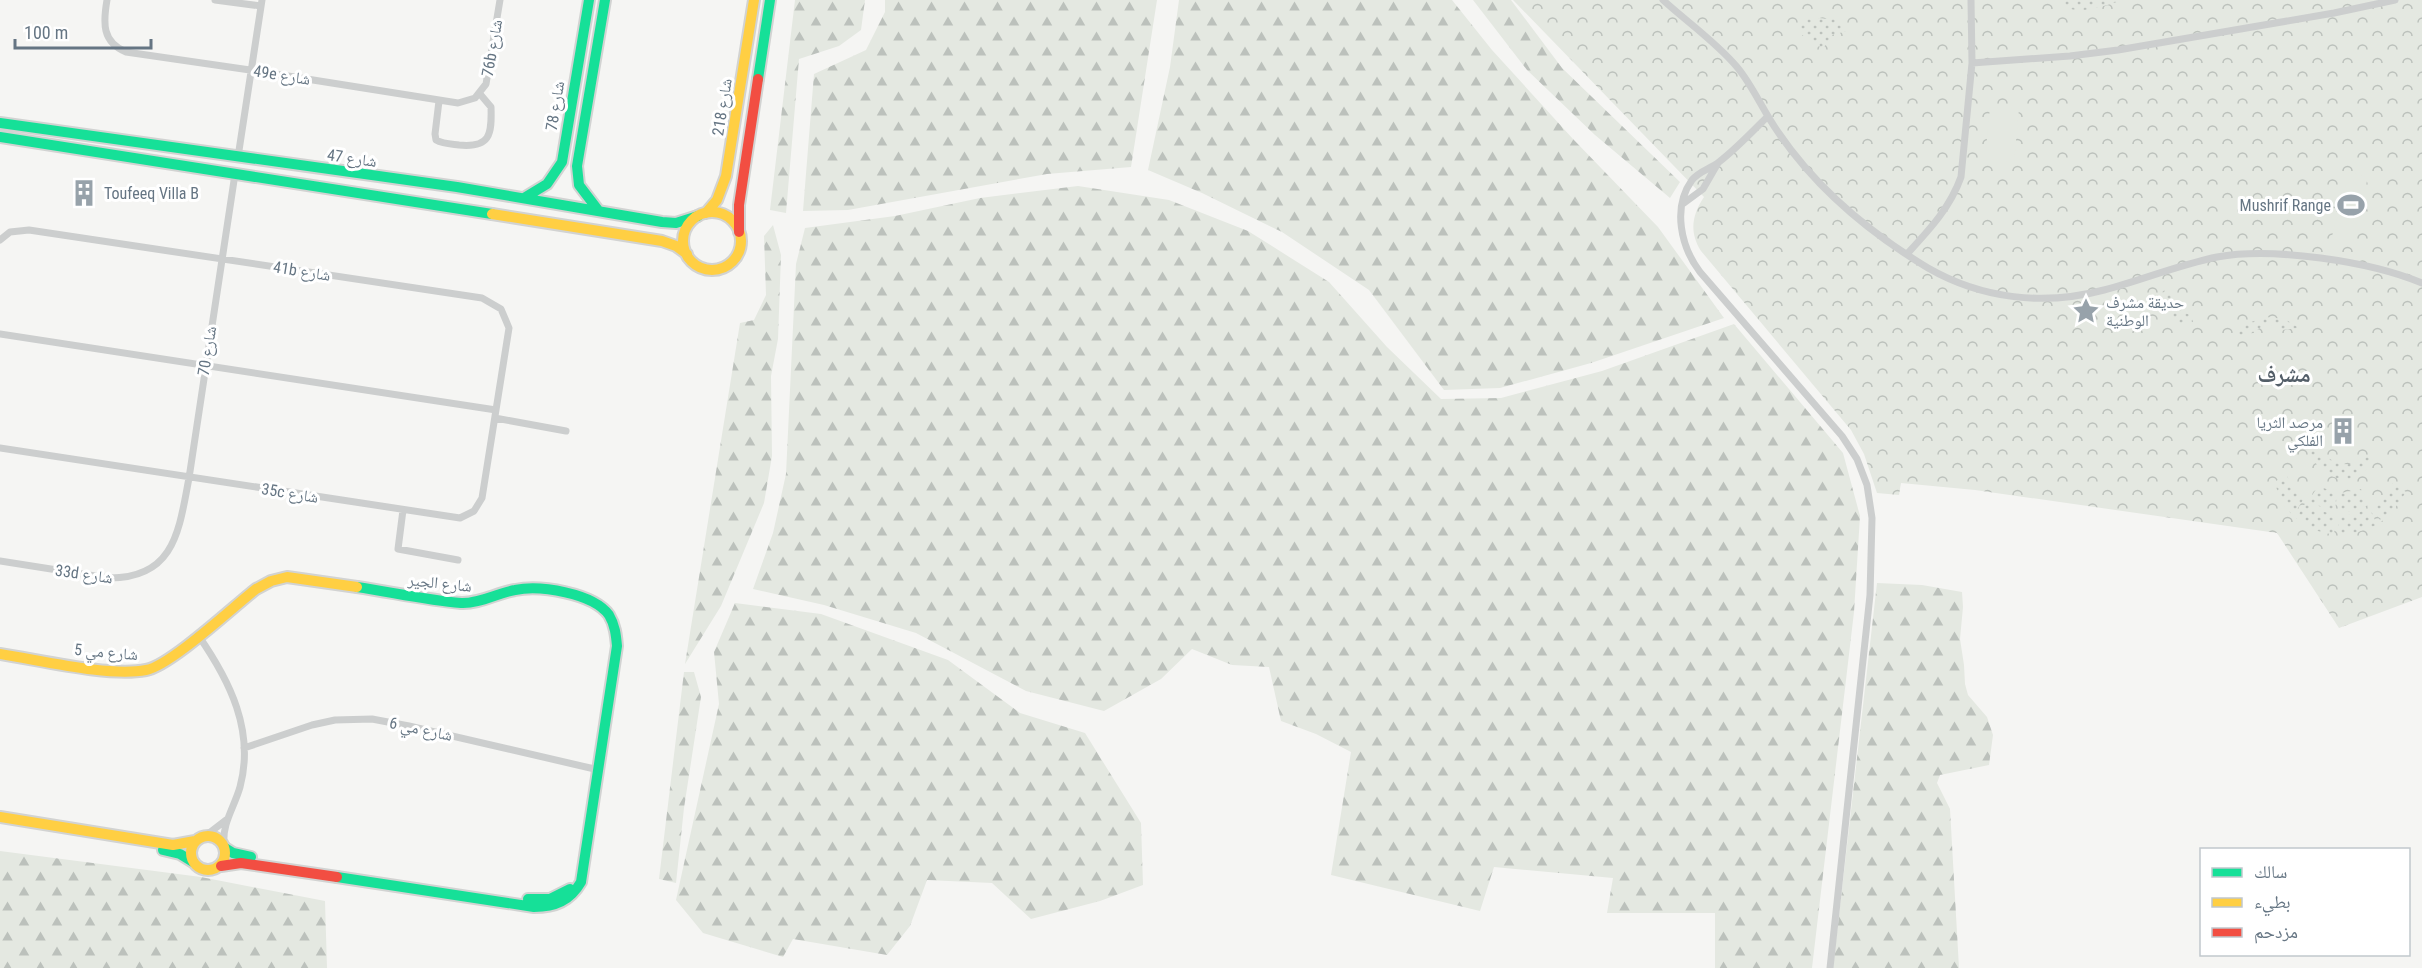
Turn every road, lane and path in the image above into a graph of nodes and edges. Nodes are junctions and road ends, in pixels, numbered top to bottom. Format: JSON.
{"nodes":[{"id":1,"x":106,"y":0,"type":"edge"},
{"id":2,"x":215,"y":0,"type":"edge"},
{"id":3,"x":500,"y":0,"type":"edge"},
{"id":4,"x":589,"y":0,"type":"edge"},
{"id":5,"x":605,"y":0,"type":"edge"},
{"id":6,"x":754,"y":0,"type":"edge"},
{"id":7,"x":770,"y":0,"type":"edge"},
{"id":8,"x":1663,"y":0,"type":"edge"},
{"id":9,"x":1971,"y":0,"type":"edge"},
{"id":10,"x":2395,"y":0,"type":"edge"},
{"id":11,"x":261,"y":3,"type":"edge"},
{"id":12,"x":1972,"y":63,"type":"junction"},
{"id":13,"x":250,"y":69,"type":"junction"},
{"id":14,"x":480,"y":94,"type":"junction"},
{"id":15,"x":439,"y":101,"type":"junction"},
{"id":16,"x":1767,"y":117,"type":"junction"},
{"id":17,"x":0,"y":123,"type":"edge"},
{"id":18,"x":0,"y":137,"type":"edge"},
{"id":19,"x":238,"y":157,"type":"junction"},
{"id":20,"x":1718,"y":163,"type":"junction"},
{"id":21,"x":235,"y":174,"type":"junction"},
{"id":22,"x":523,"y":198,"type":"junction"},
{"id":23,"x":1684,"y":203,"type":"junction"},
{"id":24,"x":598,"y":210,"type":"junction"},
{"id":25,"x":701,"y":214,"type":"junction"},
{"id":26,"x":740,"y":232,"type":"junction"},
{"id":27,"x":0,"y":240,"type":"edge"},
{"id":28,"x":687,"y":254,"type":"junction"},
{"id":29,"x":1907,"y":254,"type":"junction"},
{"id":30,"x":222,"y":259,"type":"junction"},
{"id":31,"x":2422,"y":283,"type":"edge"},
{"id":32,"x":0,"y":334,"type":"edge"},
{"id":33,"x":205,"y":365,"type":"junction"},
{"id":34,"x":496,"y":410,"type":"junction"},
{"id":35,"x":495,"y":418,"type":"junction"},
{"id":36,"x":566,"y":431,"type":"dead end"},
{"id":37,"x":0,"y":448,"type":"edge"},
{"id":38,"x":189,"y":478,"type":"junction"},
{"id":39,"x":403,"y":510,"type":"junction"},
{"id":40,"x":179,"y":528,"type":"joint"},
{"id":41,"x":458,"y":560,"type":"dead end"},
{"id":42,"x":0,"y":561,"type":"edge"},
{"id":43,"x":198,"y":635,"type":"junction"},
{"id":44,"x":0,"y":654,"type":"edge"},
{"id":45,"x":244,"y":748,"type":"junction"},
{"id":46,"x":598,"y":770,"type":"junction"},
{"id":47,"x":0,"y":817,"type":"edge"},
{"id":48,"x":226,"y":820,"type":"junction"},
{"id":49,"x":0,"y":825,"type":"edge"},
{"id":50,"x":199,"y":839,"type":"junction"},
{"id":51,"x":224,"y":846,"type":"junction"},
{"id":52,"x":193,"y":861,"type":"junction"},
{"id":53,"x":221,"y":866,"type":"junction"},
{"id":54,"x":583,"y":872,"type":"junction"},
{"id":55,"x":1830,"y":968,"type":"edge"}],
"edges":[{"from":1,"to":13,"type":"street","name":"49e شارع"},
{"from":2,"to":11,"type":"street"},
{"from":3,"to":14,"type":"street","name":"76b شارع"},
{"from":4,"to":22,"type":"street","name":"شارع 78"},
{"from":5,"to":24,"type":"street","name":"شارع 78"},
{"from":6,"to":25,"type":"street","name":"شارع 218"},
{"from":7,"to":26,"type":"street"},
{"from":8,"to":16,"type":"street"},
{"from":9,"to":12,"type":"street"},
{"from":10,"to":12,"type":"street"},
{"from":11,"to":13,"type":"street"},
{"from":12,"to":29,"type":"street"},
{"from":13,"to":15,"type":"street","name":"49e شارع"},
{"from":13,"to":19,"type":"street"},
{"from":14,"to":15,"type":"street","name":"49e شارع"},
{"from":14,"to":15,"type":"street"},
{"from":16,"to":20,"type":"street"},
{"from":16,"to":29,"type":"street"},
{"from":17,"to":19,"type":"street","name":"شارع 47"},
{"from":18,"to":21,"type":"street","name":"شارع 47"},
{"from":19,"to":22,"type":"street","name":"شارع 47"},
{"from":20,"to":23,"type":"street"},
{"from":20,"to":23,"type":"street"},
{"from":21,"to":28,"type":"street","name":"شارع 47"},
{"from":21,"to":30,"type":"street","name":"شارع 70"},
{"from":22,"to":24,"type":"street","name":"شارع 47"},
{"from":23,"to":55,"type":"street"},
{"from":24,"to":25,"type":"street","name":"شارع 47"},
{"from":25,"to":26,"type":"street"},
{"from":25,"to":28,"type":"street"},
{"from":26,"to":28,"type":"street"},
{"from":27,"to":30,"type":"street","name":"41b شارع"},
{"from":29,"to":31,"type":"street"},
{"from":30,"to":33,"type":"street","name":"شارع 70"},
{"from":30,"to":34,"type":"street","name":"41b شارع"},
{"from":32,"to":33,"type":"street"},
{"from":33,"to":34,"type":"street"},
{"from":33,"to":38,"type":"street","name":"شارع 70"},
{"from":34,"to":35,"type":"street","name":"35c شارع"},
{"from":35,"to":36,"type":"street"},
{"from":35,"to":39,"type":"street","name":"35c شارع"},
{"from":37,"to":38,"type":"street","name":"35c شارع"},
{"from":38,"to":39,"type":"street","name":"35c شارع"},
{"from":38,"to":40,"type":"street","name":"شارع 70"},
{"from":39,"to":41,"type":"street"},
{"from":40,"to":42,"type":"street","name":"33d شارع"},
{"from":43,"to":44,"type":"street","name":"شارع مي 5"},
{"from":43,"to":45,"type":"street"},
{"from":43,"to":46,"type":"street","name":"شارع الجير"},
{"from":45,"to":46,"type":"street","name":"شارع مي 6"},
{"from":45,"to":48,"type":"street"},
{"from":46,"to":54,"type":"street","name":"شارع الجير"},
{"from":47,"to":50,"type":"street"},
{"from":48,"to":50,"type":"street"},
{"from":48,"to":51,"type":"street"},
{"from":49,"to":52,"type":"street"},
{"from":50,"to":51,"type":"street"},
{"from":50,"to":52,"type":"street"},
{"from":51,"to":53,"type":"street"},
{"from":51,"to":54,"type":"street"},
{"from":52,"to":53,"type":"street"},
{"from":53,"to":54,"type":"street","name":"شارع الجير"}]}
